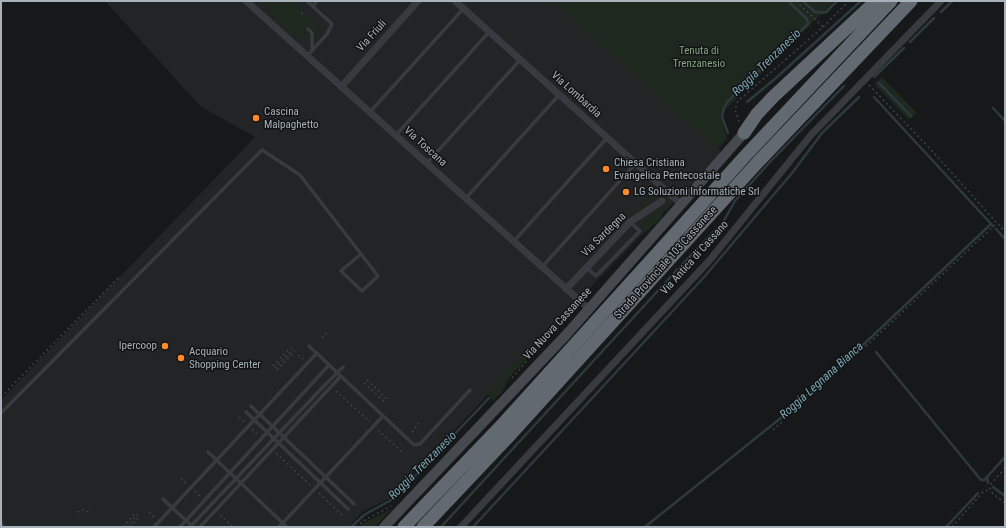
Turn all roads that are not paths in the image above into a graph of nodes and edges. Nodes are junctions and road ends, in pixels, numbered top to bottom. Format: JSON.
{"nodes":[{"id":1,"x":246,"y":1,"type":"edge"},
{"id":2,"x":307,"y":1,"type":"edge"},
{"id":3,"x":317,"y":1,"type":"edge"},
{"id":4,"x":418,"y":1,"type":"edge"},
{"id":5,"x":455,"y":1,"type":"edge"},
{"id":6,"x":876,"y":1,"type":"edge"},
{"id":7,"x":891,"y":1,"type":"edge"},
{"id":8,"x":911,"y":1,"type":"edge"},
{"id":9,"x":940,"y":1,"type":"edge"},
{"id":10,"x":312,"y":6,"type":"junction"},
{"id":11,"x":463,"y":9,"type":"junction"},
{"id":12,"x":308,"y":29,"type":"dead end"},
{"id":13,"x":489,"y":32,"type":"junction"},
{"id":14,"x":309,"y":53,"type":"junction"},
{"id":15,"x":520,"y":60,"type":"junction"},
{"id":16,"x":341,"y":87,"type":"junction"},
{"id":17,"x":559,"y":95,"type":"junction"},
{"id":18,"x":370,"y":112,"type":"junction"},
{"id":19,"x":744,"y":133,"type":"joint"},
{"id":20,"x":395,"y":135,"type":"junction"},
{"id":21,"x":607,"y":138,"type":"junction"},
{"id":22,"x":427,"y":164,"type":"junction"},
{"id":23,"x":635,"y":164,"type":"junction"},
{"id":24,"x":465,"y":198,"type":"junction"},
{"id":25,"x":662,"y":201,"type":"dead end"},
{"id":26,"x":682,"y":205,"type":"junction"},
{"id":27,"x":630,"y":222,"type":"junction"},
{"id":28,"x":514,"y":242,"type":"junction"},
{"id":29,"x":361,"y":254,"type":"junction"},
{"id":30,"x":542,"y":267,"type":"junction"},
{"id":31,"x":586,"y":267,"type":"junction"},
{"id":32,"x":566,"y":289,"type":"junction"},
{"id":33,"x":589,"y":309,"type":"junction"},
{"id":34,"x":309,"y":346,"type":"dead end"},
{"id":35,"x":316,"y":353,"type":"junction"},
{"id":36,"x":329,"y":365,"type":"junction"},
{"id":37,"x":343,"y":367,"type":"dead end"},
{"id":38,"x":337,"y":372,"type":"junction"},
{"id":39,"x":341,"y":376,"type":"junction"},
{"id":40,"x":470,"y":390,"type":"dead end"},
{"id":41,"x":251,"y":406,"type":"dead end"},
{"id":42,"x":246,"y":412,"type":"dead end"},
{"id":43,"x":1,"y":413,"type":"edge"},
{"id":44,"x":259,"y":414,"type":"junction"},
{"id":45,"x":383,"y":416,"type":"junction"},
{"id":46,"x":254,"y":420,"type":"junction"},
{"id":47,"x":273,"y":427,"type":"junction"},
{"id":48,"x":268,"y":432,"type":"junction"},
{"id":49,"x":510,"y":435,"type":"junction"},
{"id":50,"x":284,"y":437,"type":"junction"},
{"id":51,"x":278,"y":443,"type":"junction"},
{"id":52,"x":208,"y":452,"type":"dead end"},
{"id":53,"x":216,"y":460,"type":"junction"},
{"id":54,"x":230,"y":473,"type":"junction"},
{"id":55,"x":326,"y":477,"type":"junction"},
{"id":56,"x":241,"y":483,"type":"junction"},
{"id":57,"x":320,"y":483,"type":"junction"},
{"id":58,"x":163,"y":499,"type":"dead end"},
{"id":59,"x":354,"y":504,"type":"dead end"},
{"id":60,"x":172,"y":507,"type":"junction"},
{"id":61,"x":348,"y":510,"type":"dead end"},
{"id":62,"x":186,"y":520,"type":"junction"},
{"id":63,"x":1,"y":522,"type":"edge"},
{"id":64,"x":283,"y":523,"type":"junction"},
{"id":65,"x":384,"y":526,"type":"edge"},
{"id":66,"x":3,"y":527,"type":"edge"},
{"id":67,"x":154,"y":527,"type":"edge"},
{"id":68,"x":180,"y":527,"type":"edge"},
{"id":69,"x":190,"y":527,"type":"edge"},
{"id":70,"x":193,"y":527,"type":"edge"},
{"id":71,"x":200,"y":527,"type":"edge"},
{"id":72,"x":279,"y":527,"type":"edge"},
{"id":73,"x":287,"y":527,"type":"edge"},
{"id":74,"x":404,"y":527,"type":"edge"},
{"id":75,"x":423,"y":527,"type":"edge"},
{"id":76,"x":432,"y":527,"type":"edge"},
{"id":77,"x":462,"y":527,"type":"edge"}],
"edges":[{"from":1,"to":14,"type":"street","name":"Via Toscana"},
{"from":2,"to":10,"type":"lane"},
{"from":3,"to":10,"type":"lane"},
{"from":4,"to":16,"type":"street","name":"Via Friuli"},
{"from":5,"to":11,"type":"street","name":"Via Lombardia"},
{"from":6,"to":19,"type":"highway"},
{"from":7,"to":74,"type":"highway","name":"Strada Provinciale 103 Cassanese"},
{"from":8,"to":49,"type":"highway","name":"Strada Provinciale 103 Cassanese"},
{"from":9,"to":77,"type":"street","name":"Via Antica di Cassano"},
{"from":10,"to":14,"type":"lane"},
{"from":11,"to":13,"type":"street","name":"Via Lombardia"},
{"from":11,"to":18,"type":"lane"},
{"from":12,"to":14,"type":"lane"},
{"from":13,"to":15,"type":"street","name":"Via Lombardia"},
{"from":13,"to":20,"type":"lane"},
{"from":14,"to":16,"type":"street","name":"Via Toscana"},
{"from":15,"to":17,"type":"street","name":"Via Lombardia"},
{"from":15,"to":22,"type":"lane"},
{"from":16,"to":18,"type":"street","name":"Via Toscana"},
{"from":17,"to":21,"type":"street","name":"Via Lombardia"},
{"from":17,"to":24,"type":"lane"},
{"from":18,"to":20,"type":"street","name":"Via Toscana"},
{"from":19,"to":26,"type":"street","name":"Via Nuova Cassanese"},
{"from":20,"to":22,"type":"street","name":"Via Toscana"},
{"from":21,"to":23,"type":"street","name":"Via Lombardia"},
{"from":21,"to":28,"type":"lane"},
{"from":22,"to":24,"type":"street","name":"Via Toscana"},
{"from":23,"to":26,"type":"street","name":"Via Lombardia"},
{"from":23,"to":30,"type":"lane"},
{"from":24,"to":28,"type":"street","name":"Via Toscana"},
{"from":25,"to":27,"type":"street","name":"Via Sardegna"},
{"from":26,"to":33,"type":"street","name":"Via Nuova Cassanese"},
{"from":27,"to":31,"type":"street","name":"Via Sardegna"},
{"from":27,"to":31,"type":"lane"},
{"from":28,"to":30,"type":"street","name":"Via Toscana"},
{"from":29,"to":29,"type":"lane"},
{"from":29,"to":43,"type":"lane"},
{"from":30,"to":32,"type":"street","name":"Via Toscana"},
{"from":31,"to":32,"type":"street","name":"Via Sardegna"},
{"from":32,"to":33,"type":"street","name":"Via Toscana"},
{"from":33,"to":65,"type":"street","name":"Via Nuova Cassanese"},
{"from":34,"to":35,"type":"lane"},
{"from":35,"to":36,"type":"lane"},
{"from":35,"to":44,"type":"lane"},
{"from":36,"to":38,"type":"lane"},
{"from":36,"to":47,"type":"lane"},
{"from":37,"to":38,"type":"lane"},
{"from":38,"to":39,"type":"lane"},
{"from":38,"to":69,"type":"lane","bridge":true},
{"from":39,"to":45,"type":"lane"},
{"from":39,"to":50,"type":"lane"},
{"from":40,"to":45,"type":"lane"},
{"from":41,"to":44,"type":"lane"},
{"from":42,"to":46,"type":"lane"},
{"from":44,"to":46,"type":"lane"},
{"from":44,"to":47,"type":"lane"},
{"from":45,"to":55,"type":"lane"},
{"from":46,"to":48,"type":"lane"},
{"from":46,"to":53,"type":"lane"},
{"from":47,"to":48,"type":"lane"},
{"from":47,"to":50,"type":"lane"},
{"from":48,"to":51,"type":"lane"},
{"from":48,"to":54,"type":"lane"},
{"from":49,"to":75,"type":"highway","name":"Strada Provinciale 103 Cassanese"},
{"from":49,"to":76,"type":"highway"},
{"from":50,"to":51,"type":"lane"},
{"from":50,"to":55,"type":"lane"},
{"from":51,"to":56,"type":"lane"},
{"from":51,"to":57,"type":"lane"},
{"from":52,"to":53,"type":"lane"},
{"from":53,"to":54,"type":"lane"},
{"from":53,"to":60,"type":"lane"},
{"from":54,"to":56,"type":"lane"},
{"from":54,"to":62,"type":"lane"},
{"from":55,"to":57,"type":"lane"},
{"from":55,"to":59,"type":"lane"},
{"from":56,"to":64,"type":"lane"},
{"from":56,"to":71,"type":"lane"},
{"from":57,"to":61,"type":"lane"},
{"from":57,"to":64,"type":"lane"},
{"from":58,"to":60,"type":"lane"},
{"from":60,"to":62,"type":"lane"},
{"from":60,"to":67,"type":"lane"},
{"from":62,"to":68,"type":"lane"},
{"from":62,"to":70,"type":"lane"},
{"from":63,"to":66,"type":"lane"},
{"from":64,"to":72,"type":"lane"},
{"from":64,"to":73,"type":"lane"}]}
